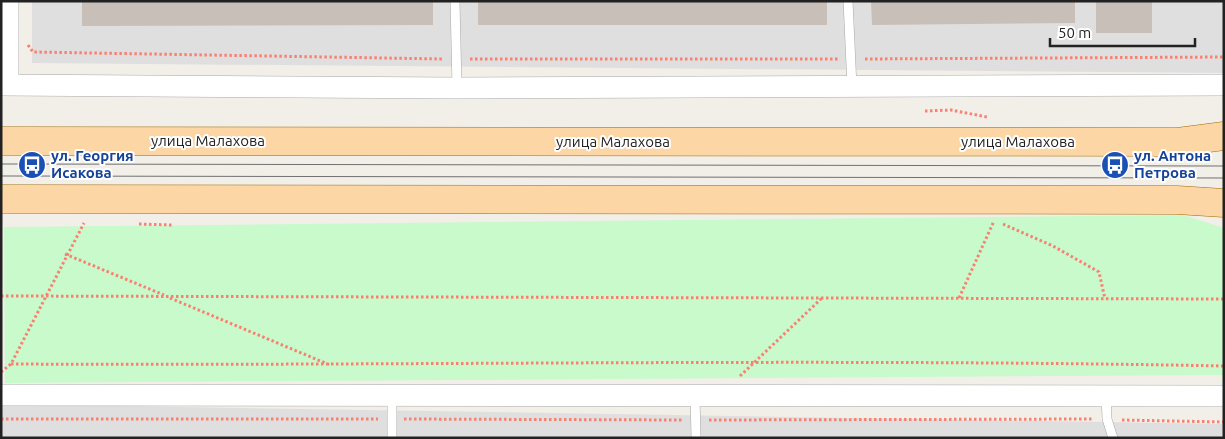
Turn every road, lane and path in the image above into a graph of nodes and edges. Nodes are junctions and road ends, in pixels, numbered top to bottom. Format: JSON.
{"nodes":[{"id":1,"x":8,"y":1,"type":"edge"},
{"id":2,"x":455,"y":1,"type":"edge"},
{"id":3,"x":848,"y":1,"type":"edge"},
{"id":4,"x":24,"y":39,"type":"dead end"},
{"id":5,"x":1224,"y":57,"type":"edge"},
{"id":6,"x":456,"y":59,"type":"junction"},
{"id":7,"x":852,"y":59,"type":"junction"},
{"id":8,"x":5,"y":85,"type":"edge"},
{"id":9,"x":1224,"y":85,"type":"edge"},
{"id":10,"x":852,"y":87,"type":"junction"},
{"id":11,"x":457,"y":88,"type":"junction"},
{"id":12,"x":925,"y":111,"type":"dead end"},
{"id":13,"x":995,"y":119,"type":"dead end"},
{"id":14,"x":1224,"y":136,"type":"edge"},
{"id":15,"x":1,"y":141,"type":"edge"},
{"id":16,"x":1,"y":199,"type":"edge"},
{"id":17,"x":1224,"y":203,"type":"edge"},
{"id":18,"x":90,"y":218,"type":"dead end"},
{"id":19,"x":65,"y":254,"type":"junction"},
{"id":20,"x":1,"y":296,"type":"edge"},
{"id":21,"x":44,"y":296,"type":"junction"},
{"id":22,"x":167,"y":297,"type":"junction"},
{"id":23,"x":822,"y":298,"type":"junction"},
{"id":24,"x":958,"y":298,"type":"junction"},
{"id":25,"x":1106,"y":299,"type":"junction"},
{"id":26,"x":1224,"y":299,"type":"edge"},
{"id":27,"x":11,"y":364,"type":"junction"},
{"id":28,"x":752,"y":364,"type":"junction"},
{"id":29,"x":332,"y":365,"type":"junction"},
{"id":30,"x":1224,"y":366,"type":"edge"},
{"id":31,"x":1,"y":372,"type":"edge"},
{"id":32,"x":736,"y":380,"type":"dead end"},
{"id":33,"x":392,"y":394,"type":"junction"},
{"id":34,"x":1,"y":395,"type":"edge"},
{"id":35,"x":1106,"y":395,"type":"junction"},
{"id":36,"x":695,"y":396,"type":"junction"},
{"id":37,"x":1224,"y":396,"type":"edge"},
{"id":38,"x":392,"y":418,"type":"junction"},
{"id":39,"x":1,"y":419,"type":"edge"},
{"id":40,"x":1107,"y":419,"type":"junction"},
{"id":41,"x":696,"y":420,"type":"junction"},
{"id":42,"x":1224,"y":422,"type":"edge"},
{"id":43,"x":392,"y":438,"type":"edge"},
{"id":44,"x":696,"y":438,"type":"edge"},
{"id":45,"x":1113,"y":438,"type":"edge"}],
"edges":[{"from":1,"to":8,"type":"street"},
{"from":2,"to":6,"type":"lane"},
{"from":3,"to":7,"type":"lane"},
{"from":4,"to":6,"type":"path"},
{"from":5,"to":7,"type":"path"},
{"from":6,"to":7,"type":"path"},
{"from":6,"to":11,"type":"lane"},
{"from":7,"to":10,"type":"lane"},
{"from":8,"to":11,"type":"street"},
{"from":9,"to":10,"type":"street"},
{"from":10,"to":11,"type":"street"},
{"from":12,"to":13,"type":"path"},
{"from":14,"to":15,"type":"main road","name":"улица Малахова"},
{"from":16,"to":17,"type":"main road"},
{"from":18,"to":19,"type":"path"},
{"from":19,"to":21,"type":"path"},
{"from":19,"to":22,"type":"path"},
{"from":20,"to":21,"type":"path"},
{"from":21,"to":22,"type":"path"},
{"from":21,"to":27,"type":"path"},
{"from":22,"to":23,"type":"path"},
{"from":22,"to":29,"type":"path"},
{"from":23,"to":24,"type":"path"},
{"from":23,"to":28,"type":"path"},
{"from":24,"to":25,"type":"path"},
{"from":24,"to":25,"type":"path"},
{"from":25,"to":26,"type":"path"},
{"from":27,"to":29,"type":"path"},
{"from":27,"to":31,"type":"path"},
{"from":28,"to":29,"type":"path"},
{"from":28,"to":30,"type":"path"},
{"from":28,"to":32,"type":"path"},
{"from":33,"to":34,"type":"street"},
{"from":33,"to":36,"type":"street"},
{"from":33,"to":38,"type":"lane"},
{"from":35,"to":36,"type":"street"},
{"from":35,"to":37,"type":"street"},
{"from":35,"to":40,"type":"lane"},
{"from":36,"to":41,"type":"lane"},
{"from":38,"to":39,"type":"path"},
{"from":38,"to":41,"type":"path"},
{"from":38,"to":43,"type":"lane"},
{"from":40,"to":41,"type":"path"},
{"from":40,"to":42,"type":"path"},
{"from":40,"to":45,"type":"lane"},
{"from":41,"to":44,"type":"lane"}]}
